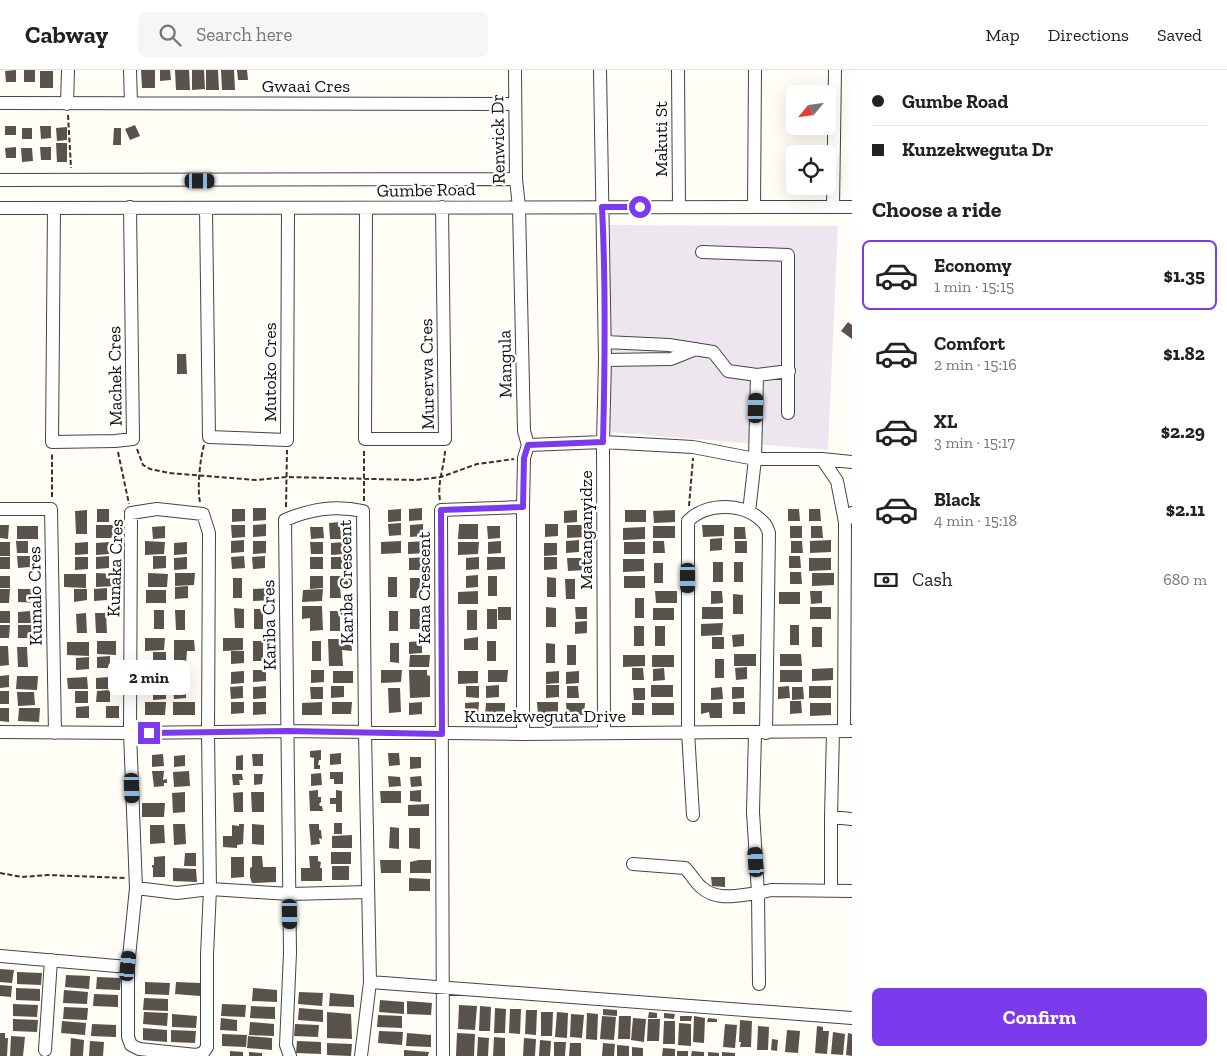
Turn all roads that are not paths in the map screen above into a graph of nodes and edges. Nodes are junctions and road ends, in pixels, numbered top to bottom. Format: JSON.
{"nodes":[{"id":1,"x":68,"y":70,"type":"edge"},
{"id":2,"x":130,"y":70,"type":"edge"},
{"id":3,"x":514,"y":70,"type":"edge"},
{"id":4,"x":600,"y":70,"type":"edge"},
{"id":5,"x":678,"y":70,"type":"edge"},
{"id":6,"x":755,"y":70,"type":"edge"},
{"id":7,"x":835,"y":70,"type":"edge"},
{"id":8,"x":0,"y":103,"type":"edge"},
{"id":9,"x":130,"y":103,"type":"junction"},
{"id":10,"x":67,"y":104,"type":"junction"},
{"id":11,"x":515,"y":104,"type":"junction"},
{"id":12,"x":0,"y":180,"type":"edge"},
{"id":13,"x":516,"y":180,"type":"junction"},
{"id":14,"x":130,"y":207,"type":"junction"},
{"id":15,"x":442,"y":207,"type":"junction"},
{"id":16,"x":518,"y":207,"type":"junction"},
{"id":17,"x":602,"y":207,"type":"junction"},
{"id":18,"x":679,"y":207,"type":"junction"},
{"id":19,"x":754,"y":207,"type":"junction"},
{"id":20,"x":833,"y":207,"type":"junction"},
{"id":21,"x":852,"y":207,"type":"edge"},
{"id":22,"x":0,"y":208,"type":"edge"},
{"id":23,"x":54,"y":208,"type":"junction"},
{"id":24,"x":288,"y":208,"type":"junction"},
{"id":25,"x":366,"y":208,"type":"junction"},
{"id":26,"x":206,"y":209,"type":"junction"},
{"id":27,"x":702,"y":252,"type":"dead end"},
{"id":28,"x":605,"y":342,"type":"junction"},
{"id":29,"x":696,"y":349,"type":"junction"},
{"id":30,"x":605,"y":360,"type":"junction"},
{"id":31,"x":789,"y":370,"type":"junction"},
{"id":32,"x":757,"y":375,"type":"junction"},
{"id":33,"x":788,"y":413,"type":"dead end"},
{"id":34,"x":603,"y":442,"type":"junction"},
{"id":35,"x":528,"y":445,"type":"junction"},
{"id":36,"x":755,"y":458,"type":"junction"},
{"id":37,"x":822,"y":459,"type":"junction"},
{"id":38,"x":852,"y":462,"type":"edge"},
{"id":39,"x":523,"y":507,"type":"junction"},
{"id":40,"x":0,"y":509,"type":"edge"},
{"id":41,"x":749,"y":512,"type":"junction"},
{"id":42,"x":848,"y":518,"type":"edge"},
{"id":43,"x":285,"y":520,"type":"joint"},
{"id":44,"x":287,"y":731,"type":"junction"},
{"id":45,"x":843,"y":731,"type":"edge"},
{"id":46,"x":0,"y":732,"type":"edge"},
{"id":47,"x":208,"y":732,"type":"junction"},
{"id":48,"x":364,"y":732,"type":"junction"},
{"id":49,"x":688,"y":732,"type":"junction"},
{"id":50,"x":55,"y":733,"type":"junction"},
{"id":51,"x":130,"y":733,"type":"junction"},
{"id":52,"x":604,"y":733,"type":"junction"},
{"id":53,"x":761,"y":733,"type":"junction"},
{"id":54,"x":442,"y":734,"type":"junction"},
{"id":55,"x":523,"y":734,"type":"junction"},
{"id":56,"x":693,"y":815,"type":"dead end"},
{"id":57,"x":831,"y":817,"type":"junction"},
{"id":58,"x":852,"y":819,"type":"edge"},
{"id":59,"x":633,"y":864,"type":"dead end"},
{"id":60,"x":136,"y":883,"type":"junction"},
{"id":61,"x":210,"y":890,"type":"junction"},
{"id":62,"x":831,"y":890,"type":"junction"},
{"id":63,"x":852,"y":891,"type":"edge"},
{"id":64,"x":368,"y":892,"type":"junction"},
{"id":65,"x":758,"y":892,"type":"junction"},
{"id":66,"x":290,"y":894,"type":"junction"},
{"id":67,"x":0,"y":956,"type":"edge"},
{"id":68,"x":51,"y":960,"type":"junction"},
{"id":69,"x":128,"y":966,"type":"junction"},
{"id":70,"x":370,"y":982,"type":"junction"},
{"id":71,"x":759,"y":984,"type":"dead end"},
{"id":72,"x":443,"y":986,"type":"junction"},
{"id":73,"x":852,"y":1018,"type":"edge"},
{"id":74,"x":45,"y":1050,"type":"dead end"},
{"id":75,"x":290,"y":1056,"type":"edge"},
{"id":76,"x":360,"y":1056,"type":"edge"},
{"id":77,"x":443,"y":1056,"type":"edge"}],
"edges":[{"from":1,"to":10,"type":"street"},
{"from":2,"to":9,"type":"street"},
{"from":3,"to":11,"type":"street","name":"Renwick Dr"},
{"from":4,"to":17,"type":"street","name":"Matanganyidze"},
{"from":5,"to":18,"type":"street","name":"Makuti St"},
{"from":6,"to":19,"type":"street"},
{"from":7,"to":20,"type":"street"},
{"from":8,"to":10,"type":"street","name":"Gwaai Cres"},
{"from":9,"to":10,"type":"street","name":"Gwaai Cres"},
{"from":9,"to":11,"type":"street","name":"Gwaai Cres"},
{"from":11,"to":13,"type":"street","name":"Renwick Dr"},
{"from":12,"to":13,"type":"street"},
{"from":13,"to":16,"type":"street","name":"Renwick Dr"},
{"from":14,"to":23,"type":"street","name":"Gumbe Road"},
{"from":14,"to":23,"type":"street","name":"Machek Cres"},
{"from":14,"to":26,"type":"street","name":"Gumbe Road"},
{"from":15,"to":16,"type":"street","name":"Gumbe Road"},
{"from":15,"to":25,"type":"street","name":"Gumbe Road"},
{"from":15,"to":25,"type":"street","name":"Murerwa Cres"},
{"from":16,"to":17,"type":"street","name":"Gumbe Road"},
{"from":16,"to":35,"type":"street","name":"Mangula"},
{"from":17,"to":18,"type":"street","name":"Gumbe Road"},
{"from":17,"to":28,"type":"street","name":"Matanganyidze"},
{"from":18,"to":19,"type":"street","name":"Gumbe Road"},
{"from":19,"to":20,"type":"street","name":"Gumbe Road"},
{"from":20,"to":21,"type":"street","name":"Gumbe Road"},
{"from":22,"to":23,"type":"street","name":"Gumbe Road"},
{"from":24,"to":25,"type":"street","name":"Gumbe Road"},
{"from":24,"to":26,"type":"street","name":"Gumbe Road"},
{"from":24,"to":26,"type":"street","name":"Mutoko Cres"},
{"from":27,"to":31,"type":"street"},
{"from":28,"to":29,"type":"street"},
{"from":28,"to":30,"type":"street","name":"Matanganyidze"},
{"from":29,"to":30,"type":"street"},
{"from":29,"to":32,"type":"street"},
{"from":30,"to":34,"type":"street","name":"Matanganyidze"},
{"from":31,"to":32,"type":"street"},
{"from":31,"to":33,"type":"street"},
{"from":32,"to":36,"type":"street"},
{"from":34,"to":35,"type":"street"},
{"from":34,"to":36,"type":"street"},
{"from":34,"to":52,"type":"street","name":"Matanganyidze"},
{"from":35,"to":39,"type":"street"},
{"from":36,"to":37,"type":"street"},
{"from":36,"to":41,"type":"street"},
{"from":37,"to":38,"type":"street"},
{"from":37,"to":42,"type":"street"},
{"from":39,"to":54,"type":"street","name":"Kana Crescent"},
{"from":39,"to":55,"type":"street"},
{"from":40,"to":50,"type":"street","name":"Kumalo Cres"},
{"from":41,"to":49,"type":"street"},
{"from":41,"to":53,"type":"street"},
{"from":42,"to":45,"type":"street"},
{"from":43,"to":44,"type":"street","name":"Kariba Cres"},
{"from":43,"to":48,"type":"street","name":"Kariba Crescent"},
{"from":44,"to":47,"type":"street","name":"Kunzekweguta Drive"},
{"from":44,"to":48,"type":"street","name":"Kunzekweguta Drive"},
{"from":44,"to":66,"type":"street","name":"Kariba Cres"},
{"from":45,"to":53,"type":"street","name":"Kunzekweguta Drive"},
{"from":45,"to":57,"type":"street"},
{"from":46,"to":50,"type":"street","name":"Kunzekweguta Drive"},
{"from":47,"to":51,"type":"street","name":"Kunzekweguta Drive"},
{"from":47,"to":51,"type":"street","name":"Kunaka Cres"},
{"from":47,"to":61,"type":"street"},
{"from":48,"to":54,"type":"street","name":"Kunzekweguta Drive"},
{"from":48,"to":64,"type":"street","name":"Kariba Crescent"},
{"from":49,"to":52,"type":"street","name":"Kunzekweguta Drive"},
{"from":49,"to":53,"type":"street","name":"Kunzekweguta Drive"},
{"from":49,"to":56,"type":"street"},
{"from":50,"to":51,"type":"street","name":"Kunzekweguta Drive"},
{"from":51,"to":60,"type":"street","name":"Kunaka Cres"},
{"from":52,"to":55,"type":"street","name":"Kunzekweguta Drive"},
{"from":53,"to":65,"type":"street"},
{"from":54,"to":55,"type":"street","name":"Kunzekweguta Drive"},
{"from":54,"to":72,"type":"street","name":"Kana Crescent"},
{"from":57,"to":58,"type":"street"},
{"from":57,"to":62,"type":"street"},
{"from":59,"to":65,"type":"street"},
{"from":60,"to":61,"type":"street"},
{"from":60,"to":69,"type":"street","name":"Kunaka Cres"},
{"from":61,"to":66,"type":"street"},
{"from":61,"to":69,"type":"street","name":"Kunaka Cres"},
{"from":62,"to":63,"type":"street"},
{"from":62,"to":65,"type":"street"},
{"from":64,"to":66,"type":"street"},
{"from":64,"to":70,"type":"street","name":"Kariba Crescent"},
{"from":65,"to":71,"type":"street"},
{"from":66,"to":75,"type":"street","name":"Kariba Cres"},
{"from":67,"to":68,"type":"street"},
{"from":68,"to":69,"type":"street"},
{"from":68,"to":74,"type":"street"},
{"from":70,"to":72,"type":"street"},
{"from":70,"to":76,"type":"street","name":"Kariba Crescent"},
{"from":72,"to":73,"type":"street"},
{"from":72,"to":77,"type":"street","name":"Kana Crescent"}]}
